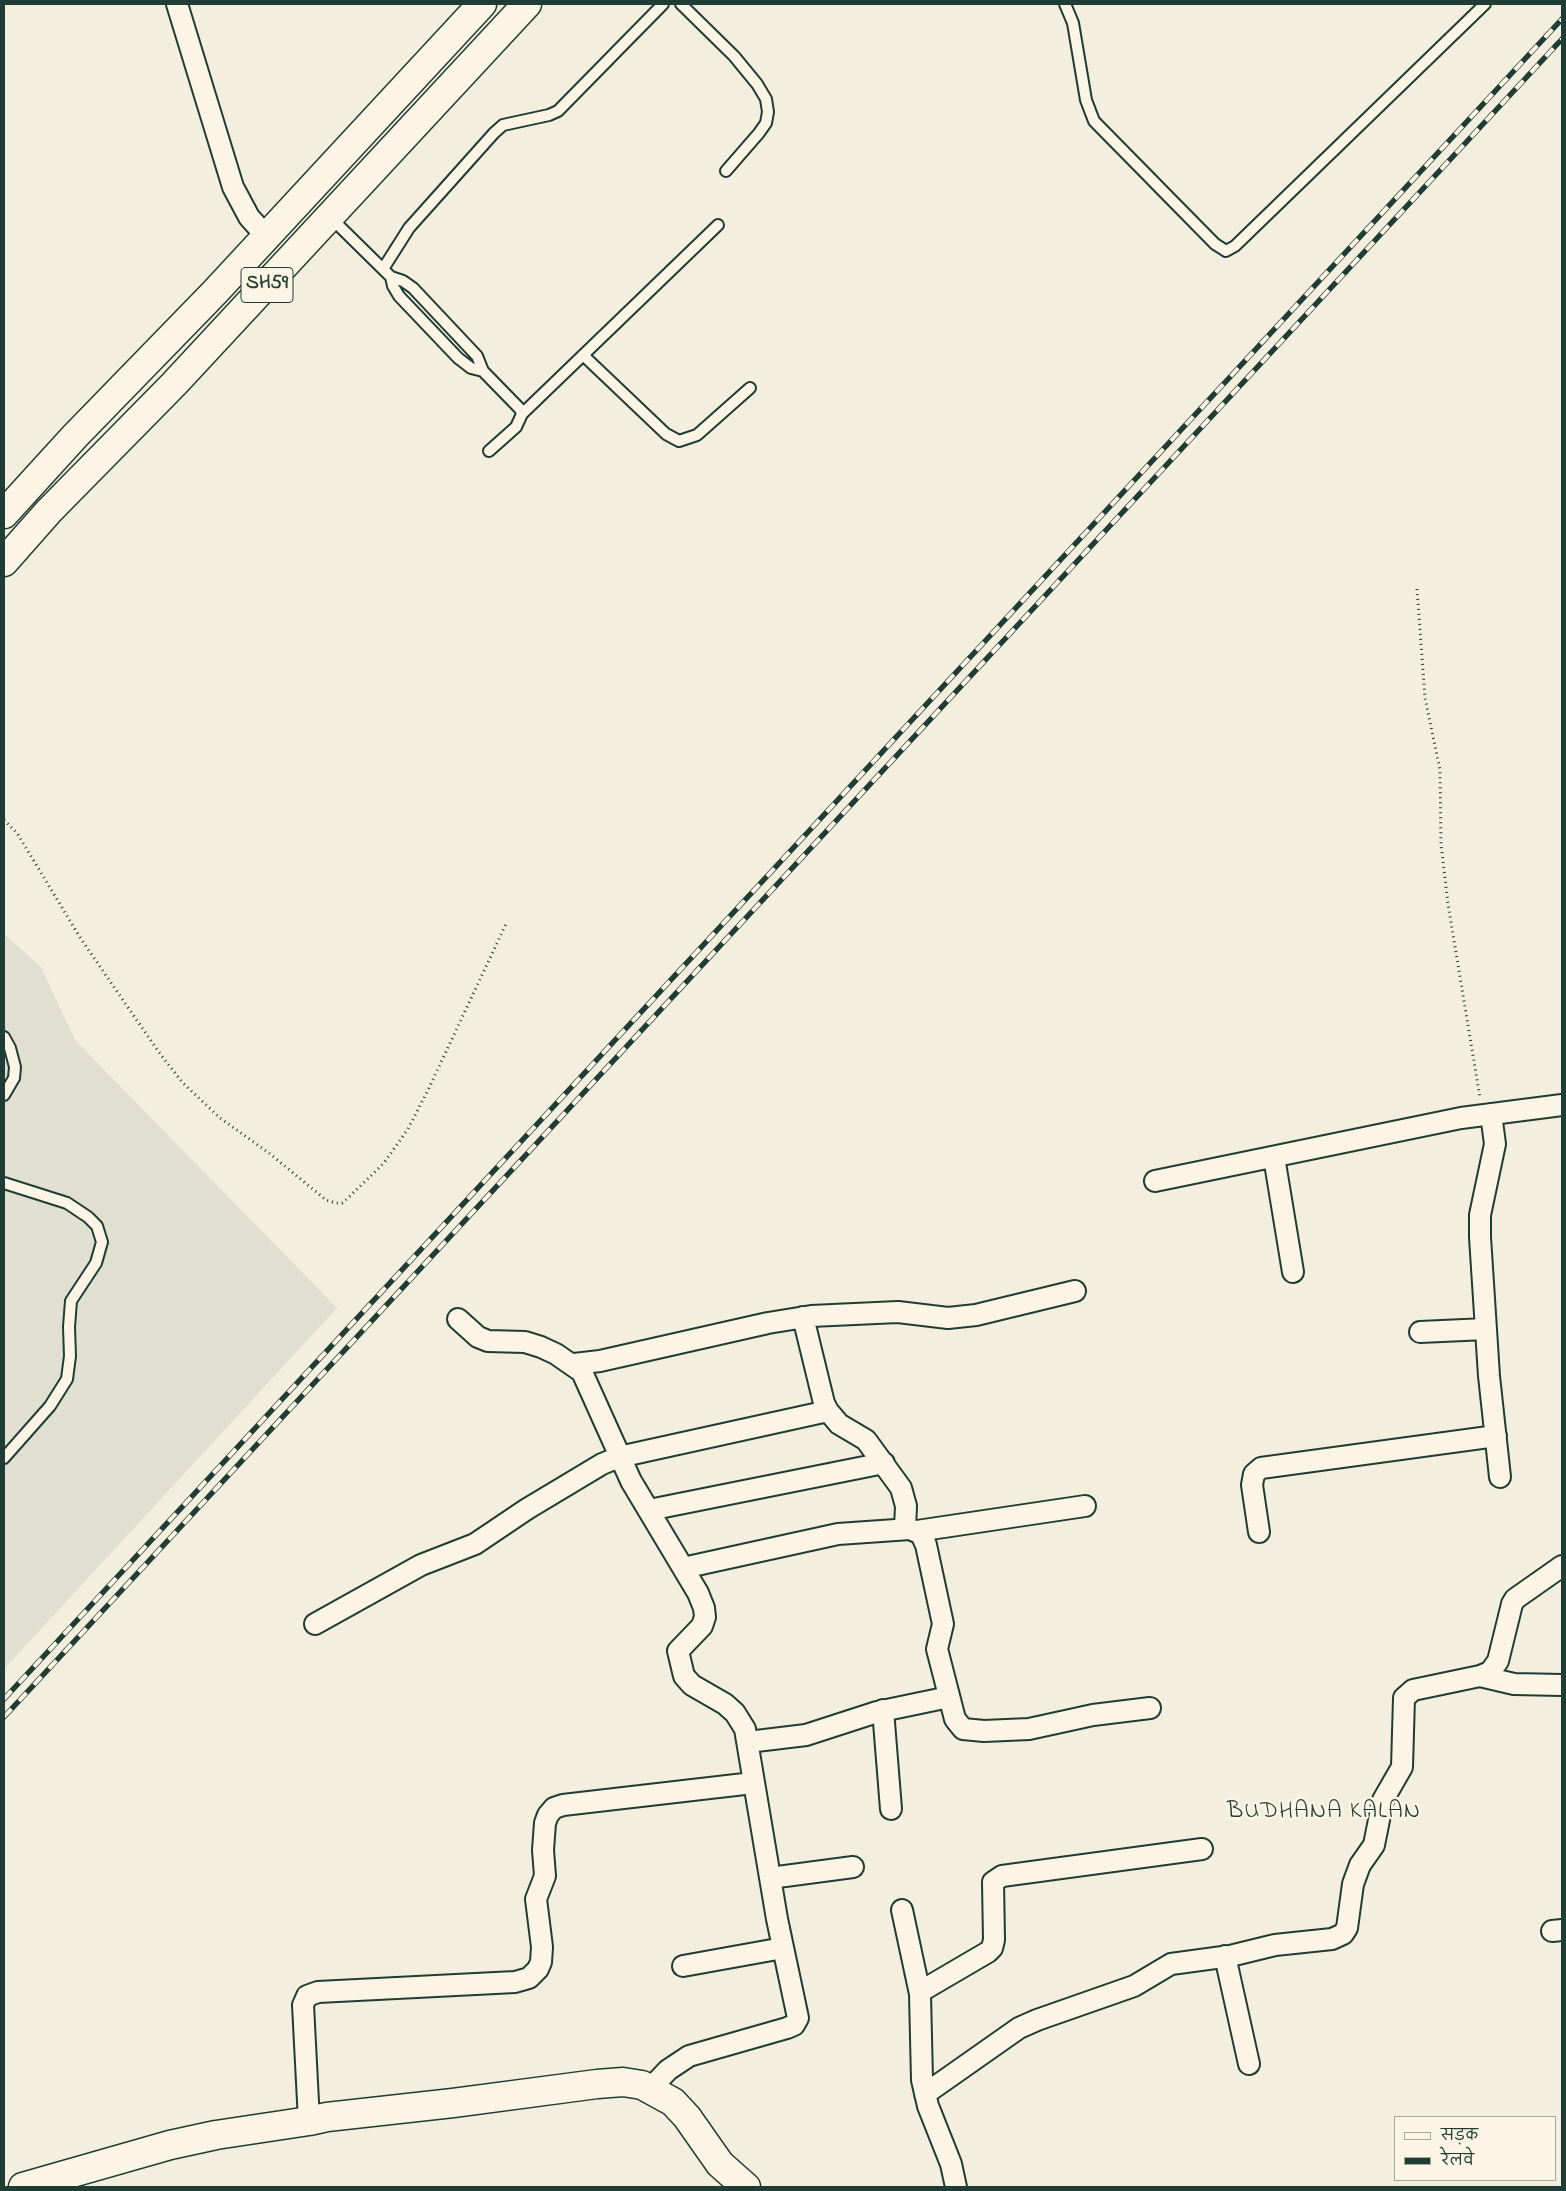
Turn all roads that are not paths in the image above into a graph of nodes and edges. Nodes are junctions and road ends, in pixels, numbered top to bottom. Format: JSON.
{"nodes":[{"id":1,"x":177,"y":4,"type":"edge"},
{"id":2,"x":482,"y":4,"type":"edge"},
{"id":3,"x":527,"y":4,"type":"edge"},
{"id":4,"x":663,"y":4,"type":"edge"},
{"id":5,"x":681,"y":4,"type":"edge"},
{"id":6,"x":1065,"y":4,"type":"edge"},
{"id":7,"x":1486,"y":4,"type":"edge"},
{"id":8,"x":726,"y":171,"type":"dead end"},
{"id":9,"x":330,"y":217,"type":"junction"},
{"id":10,"x":718,"y":225,"type":"dead end"},
{"id":11,"x":266,"y":236,"type":"junction"},
{"id":12,"x":383,"y":269,"type":"junction"},
{"id":13,"x":391,"y":277,"type":"junction"},
{"id":14,"x":583,"y":355,"type":"junction"},
{"id":15,"x":483,"y":371,"type":"junction"},
{"id":16,"x":750,"y":388,"type":"dead end"},
{"id":17,"x":522,"y":414,"type":"junction"},
{"id":18,"x":489,"y":451,"type":"dead end"},
{"id":19,"x":4,"y":514,"type":"edge"},
{"id":20,"x":4,"y":562,"type":"edge"},
{"id":21,"x":4,"y":1037,"type":"edge"},
{"id":22,"x":4,"y":1095,"type":"edge"},
{"id":23,"x":1562,"y":1105,"type":"edge"},
{"id":24,"x":1487,"y":1115,"type":"junction"},
{"id":25,"x":1274,"y":1157,"type":"junction"},
{"id":26,"x":1155,"y":1181,"type":"dead end"},
{"id":27,"x":4,"y":1183,"type":"edge"},
{"id":28,"x":1293,"y":1272,"type":"dead end"},
{"id":29,"x":1075,"y":1291,"type":"dead end"},
{"id":30,"x":803,"y":1317,"type":"junction"},
{"id":31,"x":458,"y":1319,"type":"dead end"},
{"id":32,"x":1486,"y":1329,"type":"junction"},
{"id":33,"x":1420,"y":1332,"type":"dead end"},
{"id":34,"x":574,"y":1364,"type":"junction"},
{"id":35,"x":828,"y":1411,"type":"junction"},
{"id":36,"x":1496,"y":1436,"type":"junction"},
{"id":37,"x":619,"y":1457,"type":"junction"},
{"id":38,"x":4,"y":1458,"type":"edge"},
{"id":39,"x":884,"y":1463,"type":"junction"},
{"id":40,"x":1500,"y":1477,"type":"dead end"},
{"id":41,"x":1085,"y":1506,"type":"dead end"},
{"id":42,"x":649,"y":1510,"type":"junction"},
{"id":43,"x":911,"y":1530,"type":"junction"},
{"id":44,"x":1260,"y":1532,"type":"dead end"},
{"id":45,"x":1562,"y":1566,"type":"edge"},
{"id":46,"x":683,"y":1568,"type":"junction"},
{"id":47,"x":315,"y":1624,"type":"dead end"},
{"id":48,"x":1480,"y":1676,"type":"junction"},
{"id":49,"x":1562,"y":1685,"type":"edge"},
{"id":50,"x":949,"y":1697,"type":"junction"},
{"id":51,"x":1150,"y":1708,"type":"dead end"},
{"id":52,"x":884,"y":1710,"type":"junction"},
{"id":53,"x":748,"y":1742,"type":"junction"},
{"id":54,"x":754,"y":1783,"type":"junction"},
{"id":55,"x":891,"y":1809,"type":"dead end"},
{"id":56,"x":1202,"y":1849,"type":"dead end"},
{"id":57,"x":853,"y":1867,"type":"dead end"},
{"id":58,"x":770,"y":1878,"type":"junction"},
{"id":59,"x":902,"y":1910,"type":"dead end"},
{"id":60,"x":783,"y":1948,"type":"junction"},
{"id":61,"x":1225,"y":1956,"type":"junction"},
{"id":62,"x":683,"y":1966,"type":"dead end"},
{"id":63,"x":920,"y":1994,"type":"junction"},
{"id":64,"x":1249,"y":2064,"type":"dead end"},
{"id":65,"x":650,"y":2089,"type":"junction"},
{"id":66,"x":925,"y":2094,"type":"junction"},
{"id":67,"x":309,"y":2122,"type":"junction"},
{"id":68,"x":80,"y":2180,"type":"edge"},
{"id":69,"x":23,"y":2187,"type":"edge"},
{"id":70,"x":746,"y":2187,"type":"edge"},
{"id":71,"x":956,"y":2187,"type":"edge"}],
"edges":[{"from":1,"to":11,"type":"street"},
{"from":2,"to":11,"type":"main road","number":"SH59"},
{"from":3,"to":9,"type":"main road","number":"SH59"},
{"from":4,"to":12,"type":"lane"},
{"from":5,"to":8,"type":"lane"},
{"from":6,"to":7,"type":"lane"},
{"from":9,"to":12,"type":"lane"},
{"from":9,"to":20,"type":"main road","number":"SH59"},
{"from":10,"to":14,"type":"lane"},
{"from":11,"to":19,"type":"main road","number":"SH59"},
{"from":12,"to":13,"type":"lane"},
{"from":13,"to":15,"type":"lane"},
{"from":13,"to":15,"type":"lane"},
{"from":14,"to":16,"type":"lane"},
{"from":14,"to":17,"type":"lane"},
{"from":15,"to":17,"type":"lane"},
{"from":17,"to":18,"type":"lane"},
{"from":21,"to":22,"type":"lane"},
{"from":23,"to":24,"type":"street"},
{"from":24,"to":25,"type":"street"},
{"from":24,"to":32,"type":"street"},
{"from":25,"to":26,"type":"street"},
{"from":25,"to":28,"type":"street"},
{"from":27,"to":38,"type":"lane"},
{"from":29,"to":30,"type":"street"},
{"from":30,"to":34,"type":"street"},
{"from":30,"to":35,"type":"street"},
{"from":31,"to":34,"type":"street"},
{"from":32,"to":33,"type":"street"},
{"from":32,"to":36,"type":"street"},
{"from":34,"to":37,"type":"street"},
{"from":35,"to":37,"type":"street"},
{"from":35,"to":39,"type":"street"},
{"from":36,"to":40,"type":"street"},
{"from":36,"to":44,"type":"street"},
{"from":37,"to":42,"type":"street"},
{"from":37,"to":47,"type":"street"},
{"from":39,"to":42,"type":"street"},
{"from":39,"to":43,"type":"street"},
{"from":41,"to":43,"type":"street"},
{"from":42,"to":46,"type":"street"},
{"from":43,"to":46,"type":"street"},
{"from":43,"to":50,"type":"street"},
{"from":45,"to":48,"type":"street"},
{"from":46,"to":53,"type":"street"},
{"from":48,"to":49,"type":"street"},
{"from":48,"to":61,"type":"street"},
{"from":50,"to":51,"type":"street"},
{"from":50,"to":52,"type":"street"},
{"from":52,"to":53,"type":"street"},
{"from":52,"to":55,"type":"street"},
{"from":53,"to":54,"type":"street"},
{"from":54,"to":58,"type":"street"},
{"from":54,"to":67,"type":"street"},
{"from":56,"to":63,"type":"street"},
{"from":57,"to":58,"type":"street"},
{"from":58,"to":60,"type":"street"},
{"from":59,"to":63,"type":"street"},
{"from":60,"to":62,"type":"street"},
{"from":60,"to":65,"type":"street"},
{"from":61,"to":64,"type":"street"},
{"from":61,"to":66,"type":"street"},
{"from":63,"to":66,"type":"street"},
{"from":65,"to":67,"type":"main road"},
{"from":65,"to":70,"type":"main road"},
{"from":66,"to":71,"type":"street"},
{"from":67,"to":68,"type":"main road"},
{"from":68,"to":69,"type":"main road"}]}
